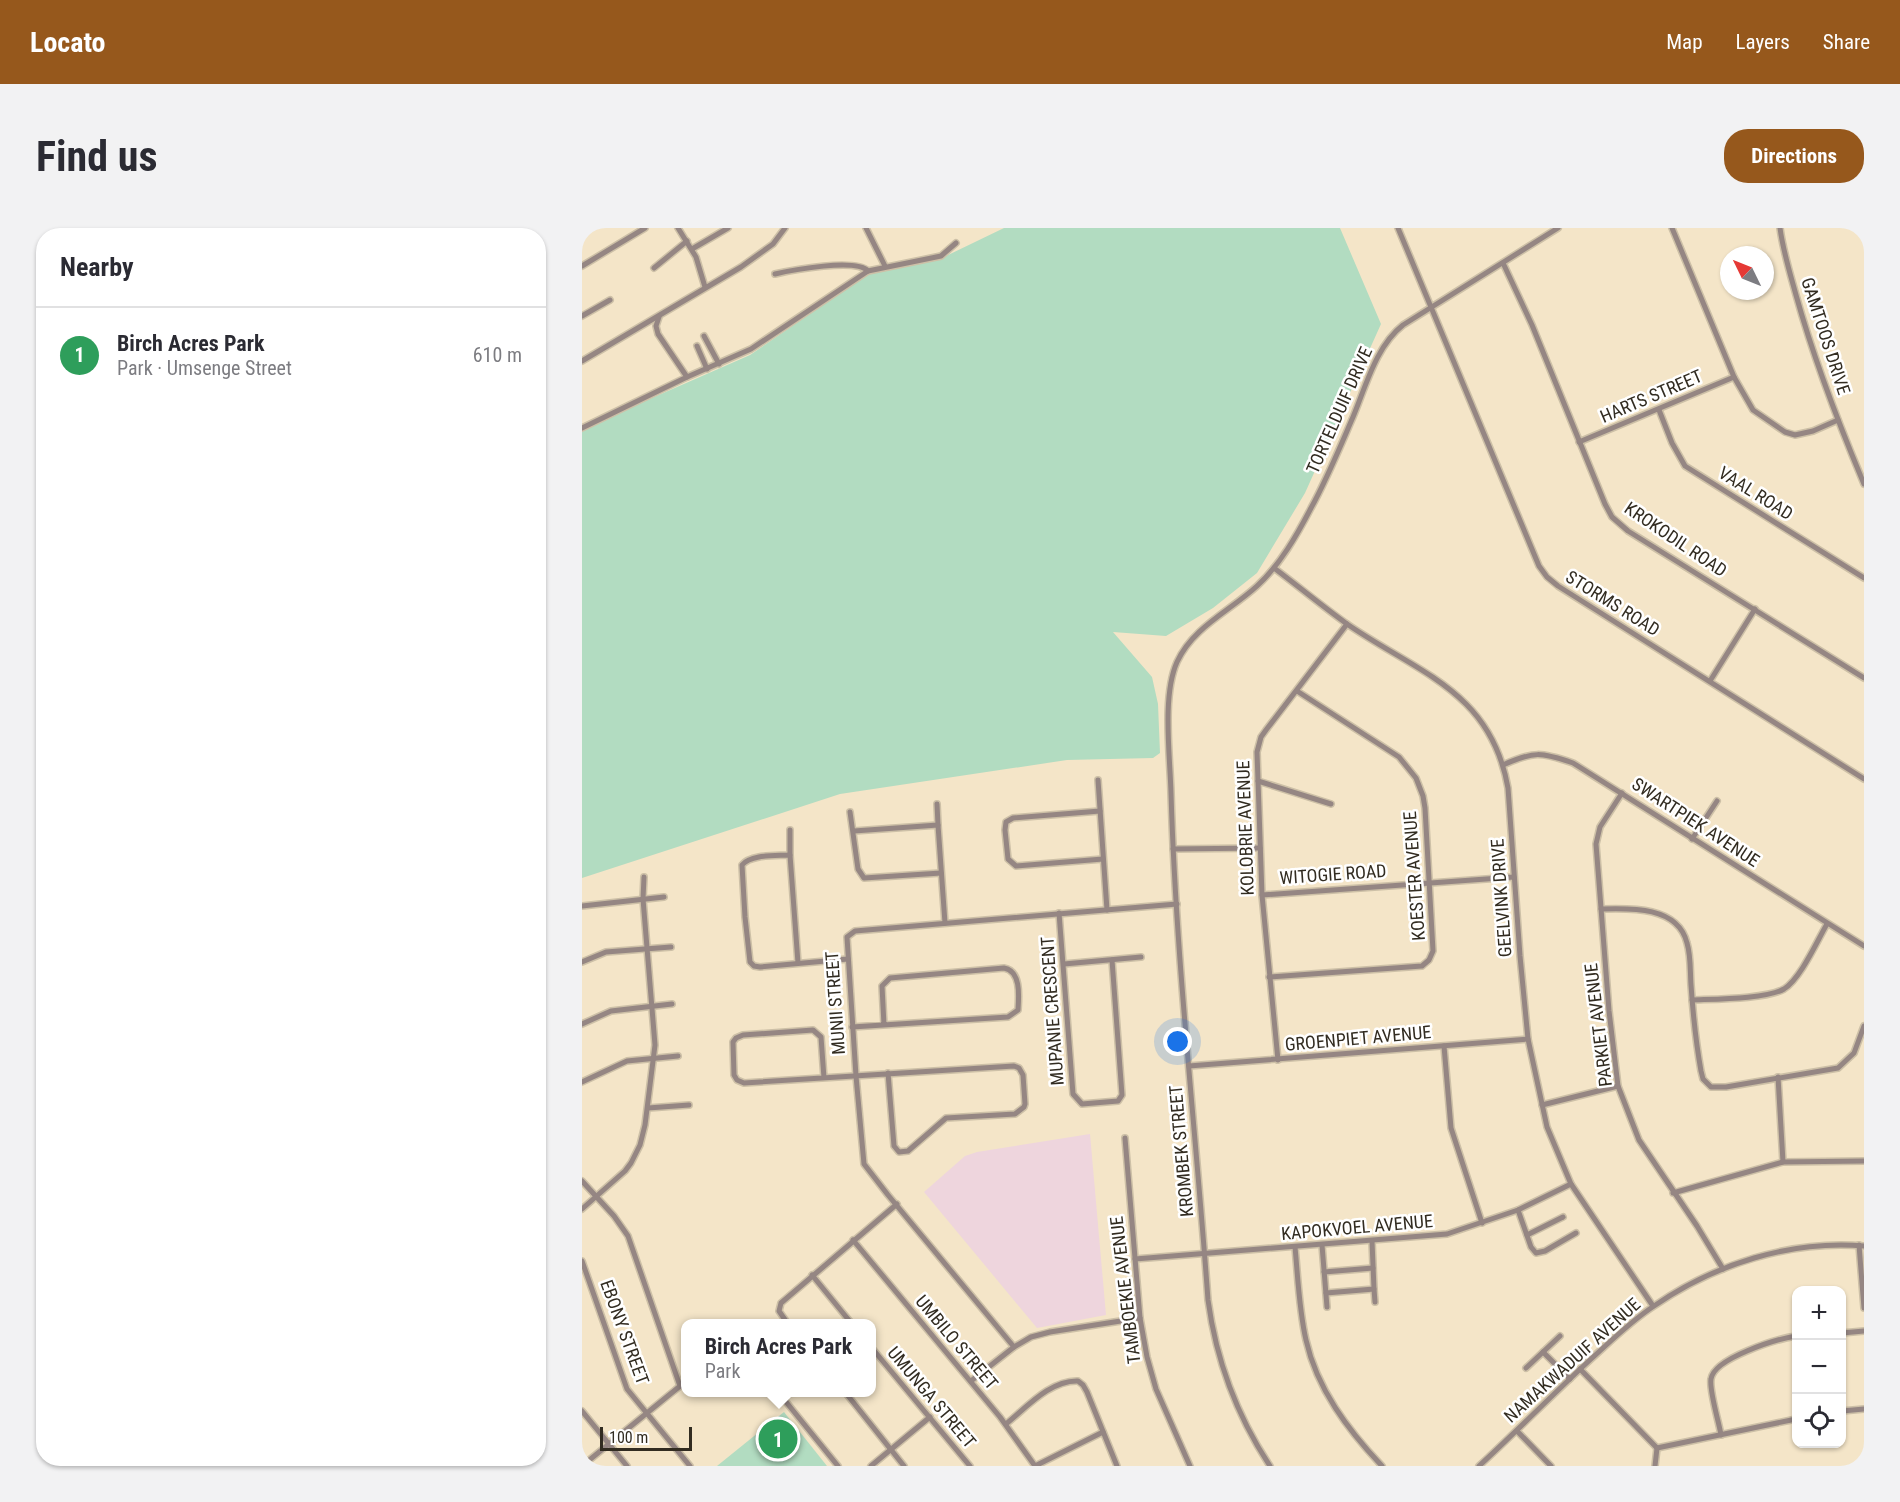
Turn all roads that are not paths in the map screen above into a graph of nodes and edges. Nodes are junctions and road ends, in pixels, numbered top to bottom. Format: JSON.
{"nodes":[{"id":1,"x":644,"y":228,"type":"edge"},
{"id":2,"x":678,"y":228,"type":"edge"},
{"id":3,"x":728,"y":228,"type":"edge"},
{"id":4,"x":785,"y":228,"type":"edge"},
{"id":5,"x":866,"y":228,"type":"edge"},
{"id":6,"x":1398,"y":228,"type":"edge"},
{"id":7,"x":1558,"y":228,"type":"edge"},
{"id":8,"x":1672,"y":228,"type":"edge"},
{"id":9,"x":1780,"y":228,"type":"edge"},
{"id":10,"x":687,"y":241,"type":"junction"},
{"id":11,"x":956,"y":243,"type":"dead end"},
{"id":12,"x":692,"y":249,"type":"junction"},
{"id":13,"x":1503,"y":263,"type":"junction"},
{"id":14,"x":582,"y":266,"type":"edge"},
{"id":15,"x":885,"y":266,"type":"junction"},
{"id":16,"x":654,"y":268,"type":"dead end"},
{"id":17,"x":868,"y":272,"type":"junction"},
{"id":18,"x":775,"y":274,"type":"dead end"},
{"id":19,"x":705,"y":287,"type":"junction"},
{"id":20,"x":610,"y":300,"type":"dead end"},
{"id":21,"x":1431,"y":308,"type":"junction"},
{"id":22,"x":582,"y":316,"type":"edge"},
{"id":23,"x":659,"y":317,"type":"junction"},
{"id":24,"x":704,"y":336,"type":"dead end"},
{"id":25,"x":697,"y":346,"type":"dead end"},
{"id":26,"x":582,"y":361,"type":"edge"},
{"id":27,"x":720,"y":364,"type":"junction"},
{"id":28,"x":707,"y":369,"type":"junction"},
{"id":29,"x":687,"y":376,"type":"junction"},
{"id":30,"x":1734,"y":376,"type":"junction"},
{"id":31,"x":1659,"y":410,"type":"junction"},
{"id":32,"x":1838,"y":420,"type":"junction"},
{"id":33,"x":582,"y":428,"type":"edge"},
{"id":34,"x":1579,"y":442,"type":"junction"},
{"id":35,"x":1864,"y":484,"type":"edge"},
{"id":36,"x":1274,"y":567,"type":"junction"},
{"id":37,"x":1864,"y":578,"type":"edge"},
{"id":38,"x":1755,"y":609,"type":"junction"},
{"id":39,"x":1347,"y":624,"type":"junction"},
{"id":40,"x":1187,"y":645,"type":"joint"},
{"id":41,"x":1864,"y":678,"type":"edge"},
{"id":42,"x":1710,"y":681,"type":"junction"},
{"id":43,"x":1297,"y":692,"type":"junction"},
{"id":44,"x":1503,"y":765,"type":"junction"},
{"id":45,"x":1864,"y":779,"type":"edge"},
{"id":46,"x":1098,"y":780,"type":"dead end"},
{"id":47,"x":1258,"y":781,"type":"junction"},
{"id":48,"x":1622,"y":793,"type":"junction"},
{"id":49,"x":1717,"y":801,"type":"dead end"},
{"id":50,"x":937,"y":804,"type":"dead end"},
{"id":51,"x":1331,"y":804,"type":"dead end"},
{"id":52,"x":850,"y":812,"type":"dead end"},
{"id":53,"x":1100,"y":812,"type":"junction"},
{"id":54,"x":938,"y":825,"type":"junction"},
{"id":55,"x":790,"y":830,"type":"dead end"},
{"id":56,"x":854,"y":831,"type":"junction"},
{"id":57,"x":1692,"y":839,"type":"junction"},
{"id":58,"x":1260,"y":848,"type":"junction"},
{"id":59,"x":1173,"y":849,"type":"junction"},
{"id":60,"x":790,"y":855,"type":"junction"},
{"id":61,"x":1103,"y":859,"type":"junction"},
{"id":62,"x":941,"y":873,"type":"junction"},
{"id":63,"x":644,"y":877,"type":"dead end"},
{"id":64,"x":1514,"y":877,"type":"junction"},
{"id":65,"x":1430,"y":882,"type":"junction"},
{"id":66,"x":1262,"y":895,"type":"junction"},
{"id":67,"x":664,"y":897,"type":"dead end"},
{"id":68,"x":643,"y":899,"type":"junction"},
{"id":69,"x":1177,"y":904,"type":"junction"},
{"id":70,"x":582,"y":906,"type":"edge"},
{"id":71,"x":1601,"y":909,"type":"junction"},
{"id":72,"x":1107,"y":910,"type":"junction"},
{"id":73,"x":1059,"y":914,"type":"junction"},
{"id":74,"x":945,"y":923,"type":"junction"},
{"id":75,"x":1827,"y":924,"type":"junction"},
{"id":76,"x":1864,"y":946,"type":"edge"},
{"id":77,"x":671,"y":947,"type":"dead end"},
{"id":78,"x":647,"y":949,"type":"junction"},
{"id":79,"x":1141,"y":957,"type":"dead end"},
{"id":80,"x":848,"y":958,"type":"junction"},
{"id":81,"x":1112,"y":960,"type":"junction"},
{"id":82,"x":582,"y":962,"type":"edge"},
{"id":83,"x":798,"y":963,"type":"junction"},
{"id":84,"x":1064,"y":964,"type":"junction"},
{"id":85,"x":1269,"y":977,"type":"junction"},
{"id":86,"x":1692,"y":1000,"type":"junction"},
{"id":87,"x":672,"y":1004,"type":"dead end"},
{"id":88,"x":652,"y":1007,"type":"junction"},
{"id":89,"x":582,"y":1024,"type":"edge"},
{"id":90,"x":884,"y":1025,"type":"junction"},
{"id":91,"x":1864,"y":1026,"type":"edge"},
{"id":92,"x":852,"y":1027,"type":"junction"},
{"id":93,"x":1528,"y":1039,"type":"junction"},
{"id":94,"x":1444,"y":1046,"type":"junction"},
{"id":95,"x":678,"y":1056,"type":"dead end"},
{"id":96,"x":654,"y":1058,"type":"junction"},
{"id":97,"x":1278,"y":1060,"type":"junction"},
{"id":98,"x":1189,"y":1066,"type":"junction"},
{"id":99,"x":888,"y":1074,"type":"junction"},
{"id":100,"x":856,"y":1076,"type":"junction"},
{"id":101,"x":1778,"y":1077,"type":"junction"},
{"id":102,"x":824,"y":1078,"type":"junction"},
{"id":103,"x":582,"y":1082,"type":"edge"},
{"id":104,"x":1618,"y":1086,"type":"junction"},
{"id":105,"x":689,"y":1105,"type":"dead end"},
{"id":106,"x":1542,"y":1105,"type":"junction"},
{"id":107,"x":648,"y":1108,"type":"junction"},
{"id":108,"x":1125,"y":1138,"type":"dead end"},
{"id":109,"x":1864,"y":1161,"type":"edge"},
{"id":110,"x":1783,"y":1162,"type":"junction"},
{"id":111,"x":582,"y":1181,"type":"edge"},
{"id":112,"x":1571,"y":1184,"type":"junction"},
{"id":113,"x":1673,"y":1193,"type":"junction"},
{"id":114,"x":596,"y":1197,"type":"junction"},
{"id":115,"x":897,"y":1204,"type":"junction"},
{"id":116,"x":582,"y":1209,"type":"edge"},
{"id":117,"x":1518,"y":1210,"type":"junction"},
{"id":118,"x":1563,"y":1217,"type":"dead end"},
{"id":119,"x":1482,"y":1223,"type":"junction"},
{"id":120,"x":1576,"y":1233,"type":"dead end"},
{"id":121,"x":1527,"y":1235,"type":"junction"},
{"id":122,"x":853,"y":1240,"type":"junction"},
{"id":123,"x":1372,"y":1241,"type":"junction"},
{"id":124,"x":1322,"y":1245,"type":"junction"},
{"id":125,"x":1861,"y":1246,"type":"edge"},
{"id":126,"x":1295,"y":1247,"type":"junction"},
{"id":127,"x":1204,"y":1253,"type":"junction"},
{"id":128,"x":1135,"y":1258,"type":"junction"},
{"id":129,"x":582,"y":1261,"type":"edge"},
{"id":130,"x":1373,"y":1268,"type":"junction"},
{"id":131,"x":1722,"y":1269,"type":"junction"},
{"id":132,"x":1324,"y":1272,"type":"junction"},
{"id":133,"x":812,"y":1275,"type":"junction"},
{"id":134,"x":1374,"y":1289,"type":"junction"},
{"id":135,"x":1326,"y":1293,"type":"junction"},
{"id":136,"x":1375,"y":1302,"type":"dead end"},
{"id":137,"x":1653,"y":1306,"type":"junction"},
{"id":138,"x":1327,"y":1307,"type":"dead end"},
{"id":139,"x":1864,"y":1308,"type":"edge"},
{"id":140,"x":1140,"y":1318,"type":"junction"},
{"id":141,"x":785,"y":1319,"type":"edge"},
{"id":142,"x":849,"y":1319,"type":"edge"},
{"id":143,"x":1864,"y":1331,"type":"edge"},
{"id":144,"x":1846,"y":1333,"type":"edge"},
{"id":145,"x":1560,"y":1336,"type":"dead end"},
{"id":146,"x":1792,"y":1337,"type":"edge"},
{"id":147,"x":1014,"y":1347,"type":"junction"},
{"id":148,"x":1543,"y":1352,"type":"junction"},
{"id":149,"x":876,"y":1353,"type":"edge"},
{"id":150,"x":1526,"y":1368,"type":"dead end"},
{"id":151,"x":1580,"y":1369,"type":"junction"},
{"id":152,"x":1570,"y":1379,"type":"junction"},
{"id":153,"x":971,"y":1381,"type":"junction"},
{"id":154,"x":680,"y":1386,"type":"joint"},
{"id":155,"x":782,"y":1397,"type":"edge"},
{"id":156,"x":849,"y":1397,"type":"edge"},
{"id":157,"x":1864,"y":1409,"type":"edge"},
{"id":158,"x":582,"y":1411,"type":"edge"},
{"id":159,"x":1846,"y":1411,"type":"edge"},
{"id":160,"x":646,"y":1413,"type":"junction"},
{"id":161,"x":930,"y":1417,"type":"junction"},
{"id":162,"x":1792,"y":1420,"type":"edge"},
{"id":163,"x":1006,"y":1424,"type":"junction"},
{"id":164,"x":1517,"y":1431,"type":"junction"},
{"id":165,"x":1103,"y":1432,"type":"junction"},
{"id":166,"x":1721,"y":1435,"type":"junction"},
{"id":167,"x":608,"y":1444,"type":"junction"},
{"id":168,"x":1657,"y":1448,"type":"junction"},
{"id":169,"x":892,"y":1449,"type":"junction"},
{"id":170,"x":582,"y":1466,"type":"edge"},
{"id":171,"x":627,"y":1466,"type":"edge"},
{"id":172,"x":690,"y":1466,"type":"edge"},
{"id":173,"x":838,"y":1466,"type":"edge"},
{"id":174,"x":871,"y":1466,"type":"edge"},
{"id":175,"x":904,"y":1466,"type":"edge"},
{"id":176,"x":970,"y":1466,"type":"edge"},
{"id":177,"x":1035,"y":1466,"type":"edge"},
{"id":178,"x":1117,"y":1466,"type":"edge"},
{"id":179,"x":1190,"y":1466,"type":"edge"},
{"id":180,"x":1270,"y":1466,"type":"edge"},
{"id":181,"x":1382,"y":1466,"type":"edge"},
{"id":182,"x":1479,"y":1466,"type":"edge"},
{"id":183,"x":1551,"y":1466,"type":"edge"},
{"id":184,"x":1654,"y":1466,"type":"edge"}],
"edges":[{"from":1,"to":14,"type":"street"},
{"from":2,"to":10,"type":"street"},
{"from":3,"to":12,"type":"street"},
{"from":4,"to":19,"type":"street"},
{"from":5,"to":15,"type":"street"},
{"from":6,"to":21,"type":"street","name":"STORMS ROAD"},
{"from":7,"to":13,"type":"street","name":"TORTELDUIF DRIVE"},
{"from":8,"to":30,"type":"street"},
{"from":9,"to":32,"type":"street","name":"GAMTOOS DRIVE"},
{"from":10,"to":12,"type":"street"},
{"from":10,"to":16,"type":"street"},
{"from":11,"to":15,"type":"street"},
{"from":12,"to":19,"type":"street"},
{"from":13,"to":21,"type":"street","name":"TORTELDUIF DRIVE"},
{"from":13,"to":34,"type":"street","name":"KROKODIL ROAD"},
{"from":15,"to":17,"type":"street"},
{"from":17,"to":18,"type":"street"},
{"from":17,"to":27,"type":"street"},
{"from":19,"to":23,"type":"street"},
{"from":20,"to":22,"type":"street"},
{"from":21,"to":36,"type":"street","name":"TORTELDUIF DRIVE"},
{"from":21,"to":42,"type":"street","name":"STORMS ROAD"},
{"from":23,"to":26,"type":"street"},
{"from":23,"to":29,"type":"street"},
{"from":24,"to":27,"type":"street"},
{"from":25,"to":28,"type":"street"},
{"from":27,"to":28,"type":"street"},
{"from":28,"to":29,"type":"street"},
{"from":29,"to":33,"type":"street"},
{"from":30,"to":31,"type":"street","name":"HARTS STREET"},
{"from":30,"to":32,"type":"street"},
{"from":31,"to":34,"type":"street","name":"HARTS STREET"},
{"from":31,"to":37,"type":"street","name":"VAAL ROAD"},
{"from":32,"to":35,"type":"street","name":"GAMTOOS DRIVE"},
{"from":34,"to":38,"type":"street","name":"KROKODIL ROAD"},
{"from":36,"to":39,"type":"street","name":"GEELVINK DRIVE"},
{"from":36,"to":40,"type":"street","name":"TORTELDUIF DRIVE"},
{"from":38,"to":41,"type":"street","name":"KROKODIL ROAD"},
{"from":38,"to":42,"type":"street"},
{"from":39,"to":43,"type":"street","name":"KOLOBRIE AVENUE"},
{"from":39,"to":44,"type":"street","name":"GEELVINK DRIVE"},
{"from":40,"to":59,"type":"street","name":"KROMBEK STREET"},
{"from":42,"to":45,"type":"street","name":"STORMS ROAD"},
{"from":43,"to":47,"type":"street","name":"KOLOBRIE AVENUE"},
{"from":43,"to":65,"type":"street","name":"KOESTER AVENUE"},
{"from":44,"to":48,"type":"street","name":"SWARTPIEK AVENUE"},
{"from":44,"to":64,"type":"street","name":"GEELVINK DRIVE"},
{"from":46,"to":53,"type":"street"},
{"from":47,"to":51,"type":"street"},
{"from":47,"to":58,"type":"street","name":"KOLOBRIE AVENUE"},
{"from":48,"to":57,"type":"street","name":"SWARTPIEK AVENUE"},
{"from":48,"to":71,"type":"street","name":"PARKIET AVENUE"},
{"from":49,"to":57,"type":"street"},
{"from":50,"to":54,"type":"street"},
{"from":52,"to":56,"type":"street"},
{"from":53,"to":61,"type":"street"},
{"from":53,"to":61,"type":"street"},
{"from":54,"to":56,"type":"street"},
{"from":54,"to":62,"type":"street"},
{"from":55,"to":60,"type":"street"},
{"from":56,"to":62,"type":"street"},
{"from":57,"to":75,"type":"street","name":"SWARTPIEK AVENUE"},
{"from":58,"to":59,"type":"street"},
{"from":58,"to":66,"type":"street","name":"KOLOBRIE AVENUE"},
{"from":59,"to":69,"type":"street","name":"KROMBEK STREET"},
{"from":60,"to":83,"type":"street"},
{"from":60,"to":83,"type":"street"},
{"from":61,"to":72,"type":"street"},
{"from":62,"to":74,"type":"street"},
{"from":63,"to":68,"type":"street"},
{"from":64,"to":65,"type":"street","name":"WITOGIE ROAD"},
{"from":64,"to":93,"type":"street","name":"GEELVINK DRIVE"},
{"from":65,"to":66,"type":"street","name":"WITOGIE ROAD"},
{"from":65,"to":85,"type":"street","name":"KOESTER AVENUE"},
{"from":66,"to":85,"type":"street","name":"KOLOBRIE AVENUE"},
{"from":67,"to":68,"type":"street"},
{"from":68,"to":70,"type":"street"},
{"from":68,"to":78,"type":"street"},
{"from":69,"to":72,"type":"street","name":"MUNII STREET"},
{"from":69,"to":98,"type":"street","name":"KROMBEK STREET"},
{"from":71,"to":86,"type":"street"},
{"from":71,"to":104,"type":"street","name":"PARKIET AVENUE"},
{"from":72,"to":73,"type":"street","name":"MUNII STREET"},
{"from":73,"to":74,"type":"street","name":"MUNII STREET"},
{"from":73,"to":84,"type":"street","name":"MUPANIE CRESCENT"},
{"from":74,"to":80,"type":"street","name":"MUNII STREET"},
{"from":75,"to":76,"type":"street","name":"SWARTPIEK AVENUE"},
{"from":75,"to":86,"type":"street"},
{"from":77,"to":78,"type":"street"},
{"from":78,"to":82,"type":"street"},
{"from":78,"to":88,"type":"street"},
{"from":79,"to":81,"type":"street"},
{"from":80,"to":83,"type":"street"},
{"from":80,"to":92,"type":"street","name":"MUNII STREET"},
{"from":81,"to":84,"type":"street"},
{"from":81,"to":84,"type":"street","name":"MUPANIE CRESCENT"},
{"from":85,"to":97,"type":"street","name":"KOLOBRIE AVENUE"},
{"from":86,"to":101,"type":"street"},
{"from":87,"to":88,"type":"street"},
{"from":88,"to":89,"type":"street"},
{"from":88,"to":96,"type":"street"},
{"from":90,"to":90,"type":"street"},
{"from":90,"to":92,"type":"street"},
{"from":91,"to":101,"type":"street"},
{"from":92,"to":100,"type":"street","name":"MUNII STREET"},
{"from":93,"to":94,"type":"street","name":"GROENPIET AVENUE"},
{"from":93,"to":106,"type":"street","name":"GEELVINK DRIVE"},
{"from":94,"to":97,"type":"street","name":"GROENPIET AVENUE"},
{"from":94,"to":119,"type":"street"},
{"from":95,"to":96,"type":"street"},
{"from":96,"to":103,"type":"street"},
{"from":96,"to":107,"type":"street"},
{"from":97,"to":98,"type":"street","name":"GROENPIET AVENUE"},
{"from":98,"to":127,"type":"street","name":"KROMBEK STREET"},
{"from":99,"to":99,"type":"street"},
{"from":99,"to":100,"type":"street"},
{"from":100,"to":102,"type":"street"},
{"from":100,"to":115,"type":"street","name":"MUNII STREET"},
{"from":101,"to":110,"type":"street"},
{"from":102,"to":102,"type":"street"},
{"from":104,"to":106,"type":"street"},
{"from":104,"to":113,"type":"street","name":"PARKIET AVENUE"},
{"from":105,"to":107,"type":"street"},
{"from":106,"to":112,"type":"street","name":"GEELVINK DRIVE"},
{"from":107,"to":114,"type":"street"},
{"from":108,"to":128,"type":"street","name":"TAMBOEKIE AVENUE"},
{"from":109,"to":110,"type":"street"},
{"from":110,"to":113,"type":"street"},
{"from":111,"to":114,"type":"street"},
{"from":112,"to":117,"type":"street","name":"KAPOKVOEL AVENUE"},
{"from":112,"to":137,"type":"street","name":"GEELVINK DRIVE"},
{"from":113,"to":131,"type":"street","name":"PARKIET AVENUE"},
{"from":114,"to":116,"type":"street"},
{"from":114,"to":154,"type":"street"},
{"from":115,"to":122,"type":"street"},
{"from":115,"to":147,"type":"street","name":"MUNII STREET"},
{"from":117,"to":119,"type":"street","name":"KAPOKVOEL AVENUE"},
{"from":117,"to":121,"type":"street"},
{"from":118,"to":121,"type":"street"},
{"from":119,"to":123,"type":"street","name":"KAPOKVOEL AVENUE"},
{"from":120,"to":121,"type":"street"},
{"from":122,"to":133,"type":"street"},
{"from":122,"to":153,"type":"street","name":"UMBILO STREET"},
{"from":123,"to":124,"type":"street","name":"KAPOKVOEL AVENUE"},
{"from":123,"to":130,"type":"street"},
{"from":124,"to":126,"type":"street","name":"KAPOKVOEL AVENUE"},
{"from":124,"to":132,"type":"street"},
{"from":125,"to":131,"type":"street","name":"NAMAKWADUIF AVENUE"},
{"from":125,"to":139,"type":"street"},
{"from":126,"to":127,"type":"street","name":"KAPOKVOEL AVENUE"},
{"from":126,"to":181,"type":"street"},
{"from":127,"to":128,"type":"street","name":"KAPOKVOEL AVENUE"},
{"from":127,"to":180,"type":"street","name":"KROMBEK STREET"},
{"from":128,"to":140,"type":"street","name":"TAMBOEKIE AVENUE"},
{"from":129,"to":160,"type":"street","name":"EBONY STREET"},
{"from":130,"to":132,"type":"street"},
{"from":130,"to":134,"type":"street"},
{"from":131,"to":137,"type":"street","name":"NAMAKWADUIF AVENUE"},
{"from":132,"to":135,"type":"street"},
{"from":133,"to":141,"type":"street"},
{"from":133,"to":142,"type":"street"},
{"from":134,"to":135,"type":"street"},
{"from":134,"to":136,"type":"street"},
{"from":135,"to":138,"type":"street"},
{"from":137,"to":151,"type":"street","name":"NAMAKWADUIF AVENUE"},
{"from":140,"to":147,"type":"street"},
{"from":140,"to":179,"type":"street","name":"TAMBOEKIE AVENUE"},
{"from":143,"to":144,"type":"street"},
{"from":145,"to":148,"type":"street"},
{"from":146,"to":166,"type":"street"},
{"from":147,"to":153,"type":"street"},
{"from":148,"to":150,"type":"street"},
{"from":148,"to":152,"type":"street"},
{"from":149,"to":161,"type":"street","name":"UMUNGA STREET"},
{"from":151,"to":152,"type":"street","name":"NAMAKWADUIF AVENUE"},
{"from":151,"to":168,"type":"street"},
{"from":152,"to":164,"type":"street","name":"NAMAKWADUIF AVENUE"},
{"from":153,"to":163,"type":"street","name":"UMBILO STREET"},
{"from":154,"to":160,"type":"street"},
{"from":155,"to":173,"type":"street"},
{"from":156,"to":169,"type":"street"},
{"from":157,"to":159,"type":"street"},
{"from":158,"to":167,"type":"street"},
{"from":160,"to":167,"type":"street"},
{"from":160,"to":172,"type":"street","name":"EBONY STREET"},
{"from":161,"to":169,"type":"street"},
{"from":161,"to":176,"type":"street","name":"UMUNGA STREET"},
{"from":162,"to":166,"type":"street"},
{"from":163,"to":165,"type":"street"},
{"from":163,"to":177,"type":"street","name":"UMBILO STREET"},
{"from":164,"to":182,"type":"street","name":"NAMAKWADUIF AVENUE"},
{"from":164,"to":183,"type":"street"},
{"from":165,"to":177,"type":"street"},
{"from":165,"to":178,"type":"street"},
{"from":166,"to":168,"type":"street"},
{"from":167,"to":170,"type":"street"},
{"from":167,"to":171,"type":"street"},
{"from":168,"to":184,"type":"street"},
{"from":169,"to":174,"type":"street"},
{"from":169,"to":175,"type":"street"}]}
